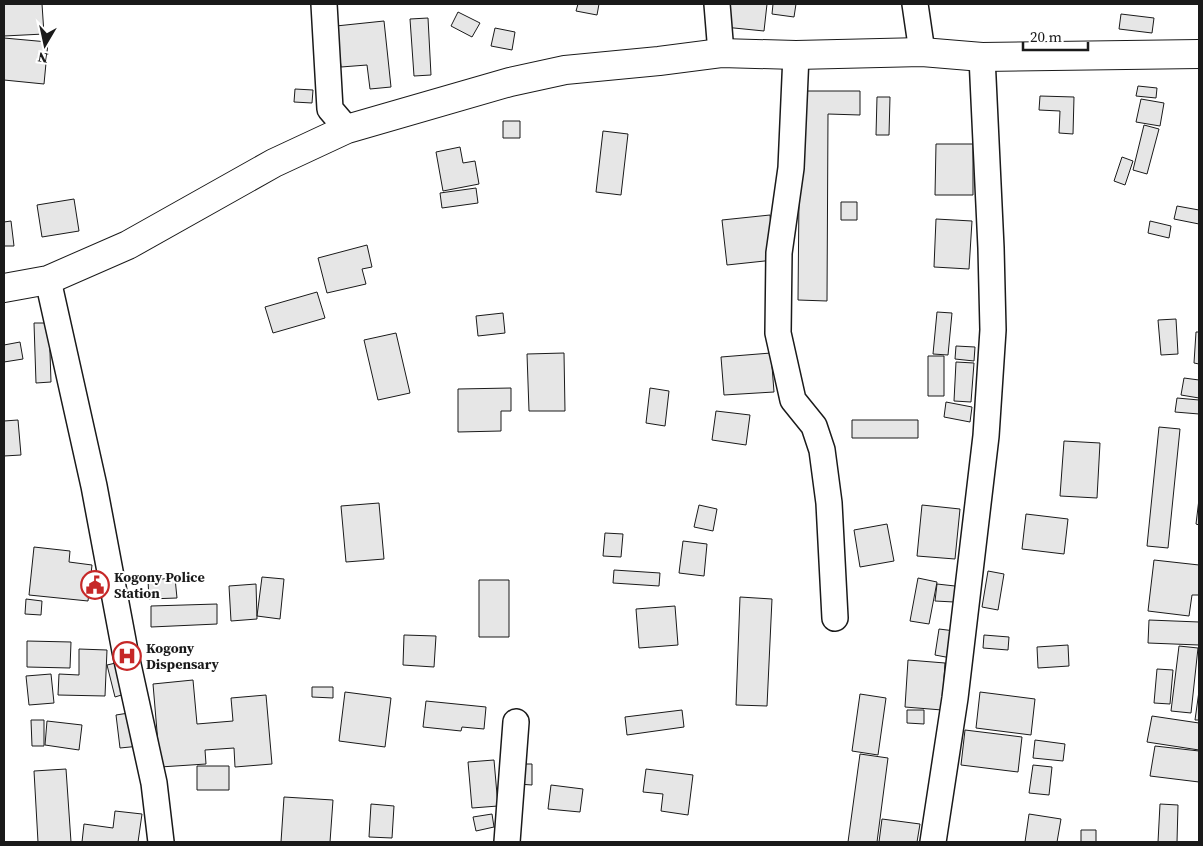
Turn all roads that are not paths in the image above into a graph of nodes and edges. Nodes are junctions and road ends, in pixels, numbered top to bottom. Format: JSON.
{"nodes":[{"id":1,"x":324,"y":4,"type":"edge"},
{"id":2,"x":717,"y":4,"type":"edge"},
{"id":3,"x":915,"y":4,"type":"edge"},
{"id":4,"x":922,"y":52,"type":"junction"},
{"id":5,"x":721,"y":53,"type":"junction"},
{"id":6,"x":1199,"y":54,"type":"edge"},
{"id":7,"x":796,"y":55,"type":"junction"},
{"id":8,"x":982,"y":57,"type":"junction"},
{"id":9,"x":347,"y":129,"type":"junction"},
{"id":10,"x":48,"y":280,"type":"junction"},
{"id":11,"x":4,"y":288,"type":"edge"},
{"id":12,"x":835,"y":618,"type":"dead end"},
{"id":13,"x":516,"y":722,"type":"dead end"},
{"id":14,"x":161,"y":842,"type":"edge"},
{"id":15,"x":507,"y":842,"type":"edge"},
{"id":16,"x":934,"y":842,"type":"edge"}],
"edges":[{"from":1,"to":9,"type":"street"},
{"from":2,"to":5,"type":"street"},
{"from":3,"to":4,"type":"street"},
{"from":4,"to":7,"type":"main road"},
{"from":4,"to":8,"type":"main road"},
{"from":5,"to":7,"type":"main road"},
{"from":5,"to":9,"type":"main road"},
{"from":6,"to":8,"type":"main road"},
{"from":7,"to":12,"type":"street"},
{"from":8,"to":16,"type":"street"},
{"from":9,"to":10,"type":"main road"},
{"from":10,"to":11,"type":"main road"},
{"from":10,"to":14,"type":"street"},
{"from":13,"to":15,"type":"street"}]}
